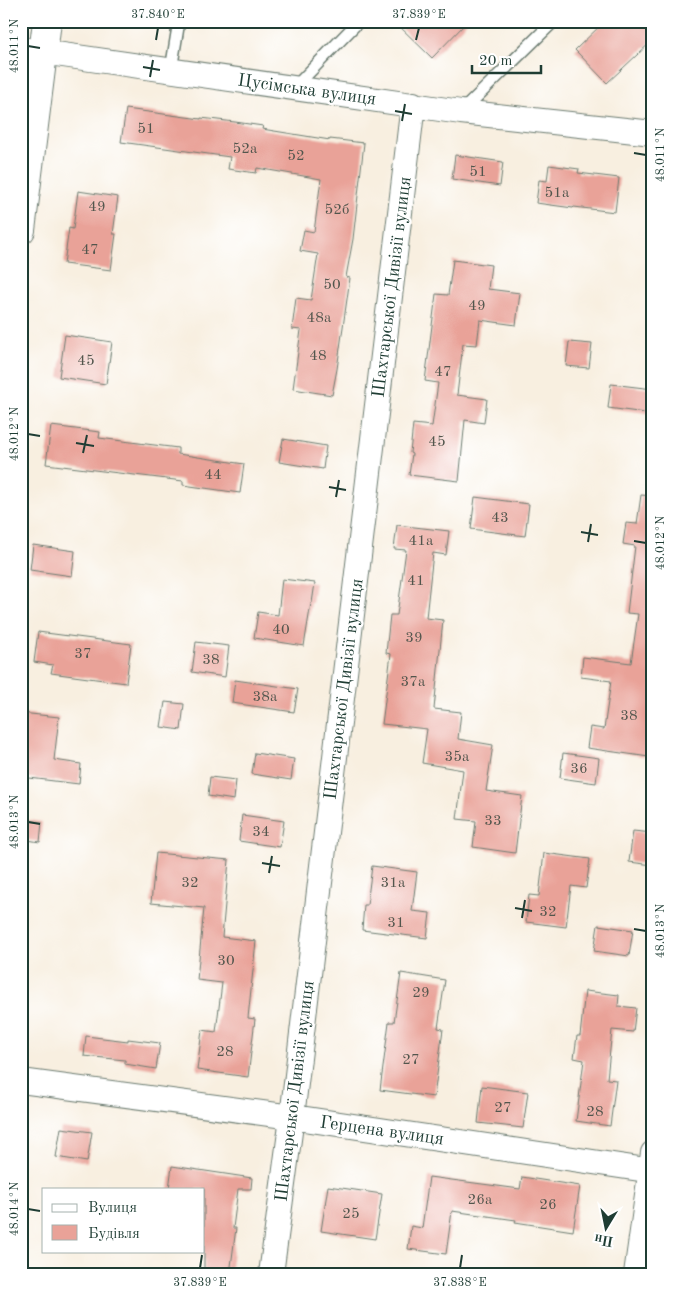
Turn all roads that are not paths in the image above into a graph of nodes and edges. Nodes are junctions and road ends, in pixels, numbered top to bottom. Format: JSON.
{"nodes":[{"id":1,"x":47,"y":21,"type":"edge"},
{"id":2,"x":179,"y":21,"type":"edge"},
{"id":3,"x":359,"y":21,"type":"edge"},
{"id":4,"x":554,"y":21,"type":"edge"},
{"id":5,"x":32,"y":50,"type":"edge"},
{"id":6,"x":172,"y":70,"type":"junction"},
{"id":7,"x":295,"y":87,"type":"junction"},
{"id":8,"x":413,"y":104,"type":"junction"},
{"id":9,"x":461,"y":112,"type":"junction"},
{"id":10,"x":653,"y":133,"type":"edge"},
{"id":11,"x":21,"y":230,"type":"edge"},
{"id":12,"x":21,"y":1081,"type":"edge"},
{"id":13,"x":292,"y":1117,"type":"junction"},
{"id":14,"x":652,"y":1165,"type":"edge"},
{"id":15,"x":271,"y":1274,"type":"edge"},
{"id":16,"x":636,"y":1274,"type":"edge"}],
"edges":[{"from":1,"to":5,"type":"street"},
{"from":2,"to":6,"type":"lane"},
{"from":3,"to":7,"type":"lane"},
{"from":4,"to":9,"type":"lane"},
{"from":5,"to":6,"type":"street","name":"Цусімська вулиця"},
{"from":5,"to":11,"type":"street"},
{"from":6,"to":7,"type":"street","name":"Цусімська вулиця"},
{"from":7,"to":8,"type":"street","name":"Цусімська вулиця"},
{"from":8,"to":9,"type":"street","name":"Цусімська вулиця"},
{"from":8,"to":13,"type":"street","name":"Шахтарської Дивізії вулиця"},
{"from":9,"to":10,"type":"street","name":"Цусімська вулиця"},
{"from":12,"to":13,"type":"street","name":"Герцена вулиця"},
{"from":13,"to":14,"type":"street","name":"Герцена вулиця"},
{"from":13,"to":15,"type":"street","name":"Шахтарської Дивізії вулиця"},
{"from":14,"to":16,"type":"street"}]}
